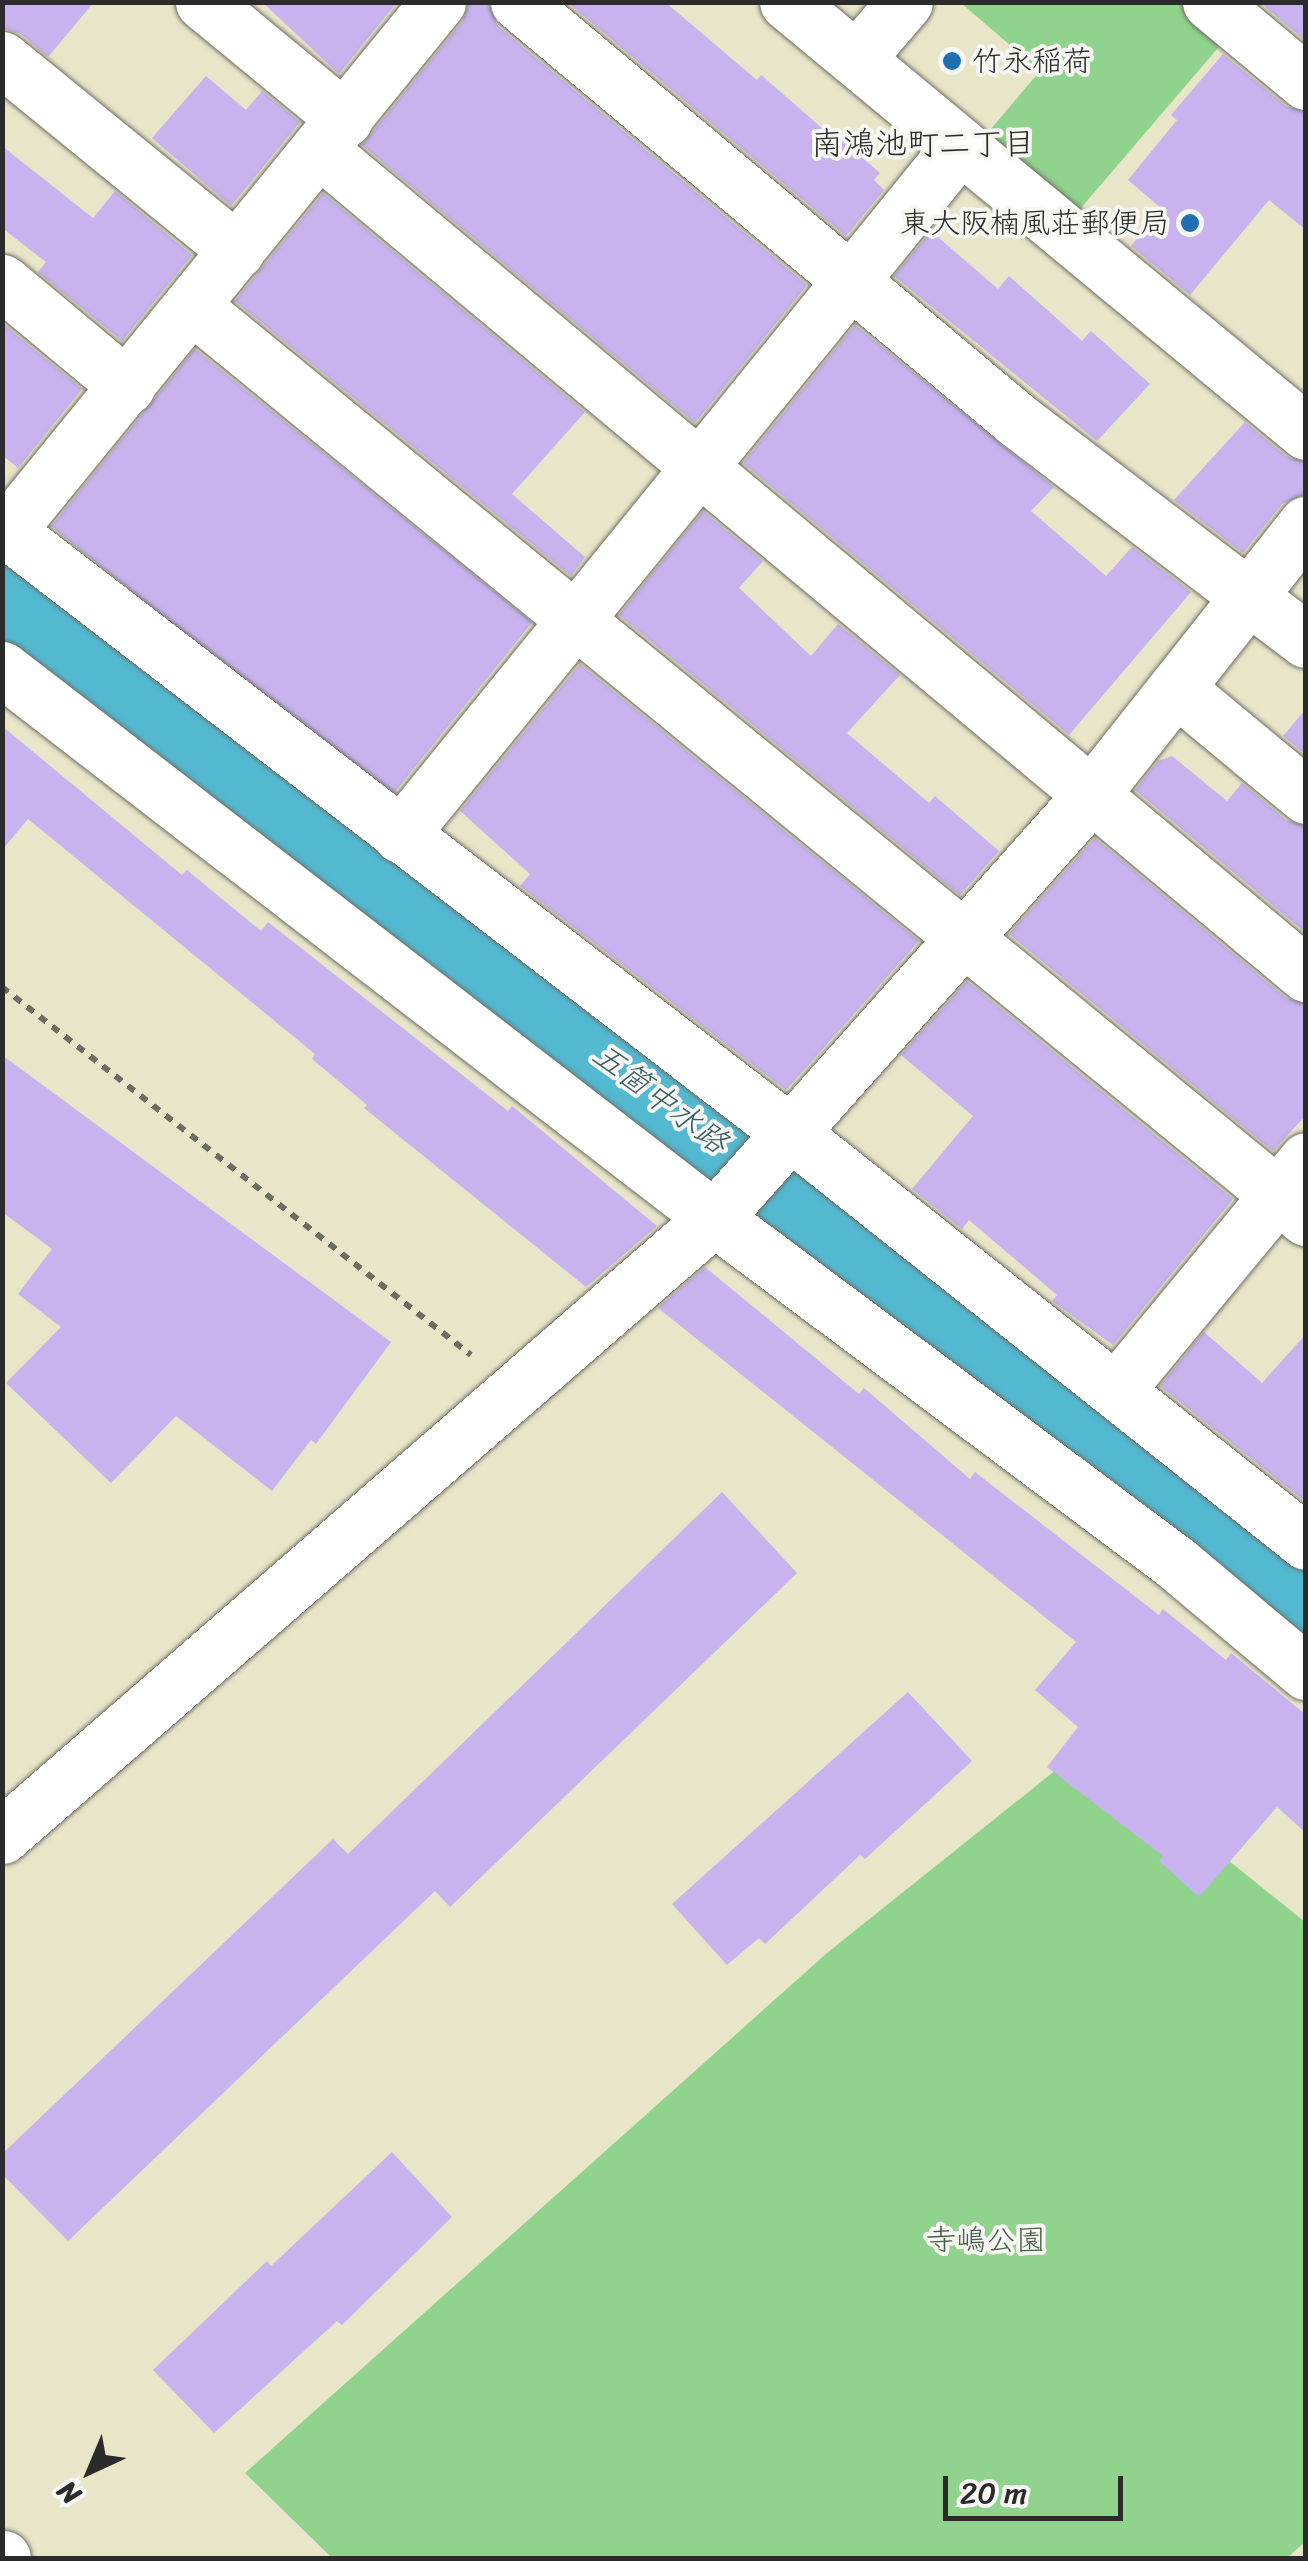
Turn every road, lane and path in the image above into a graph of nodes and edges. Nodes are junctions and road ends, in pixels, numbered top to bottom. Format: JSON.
{"nodes":[{"id":1,"x":203,"y":2,"type":"edge"},
{"id":2,"x":438,"y":2,"type":"edge"},
{"id":3,"x":518,"y":2,"type":"edge"},
{"id":4,"x":787,"y":2,"type":"edge"},
{"id":5,"x":904,"y":2,"type":"edge"},
{"id":6,"x":1210,"y":2,"type":"edge"},
{"id":7,"x":2,"y":58,"type":"edge"},
{"id":8,"x":856,"y":59,"type":"junction"},
{"id":9,"x":1306,"y":82,"type":"edge"},
{"id":10,"x":333,"y":135,"type":"junction"},
{"id":11,"x":960,"y":146,"type":"junction"},
{"id":12,"x":238,"y":251,"type":"junction"},
{"id":13,"x":2,"y":282,"type":"edge"},
{"id":14,"x":852,"y":282,"type":"junction"},
{"id":15,"x":192,"y":306,"type":"junction"},
{"id":16,"x":127,"y":386,"type":"junction"},
{"id":17,"x":1306,"y":432,"type":"edge"},
{"id":18,"x":700,"y":468,"type":"junction"},
{"id":19,"x":12,"y":504,"type":"edge"},
{"id":20,"x":1306,"y":524,"type":"edge"},
{"id":21,"x":1249,"y":595,"type":"junction"},
{"id":22,"x":573,"y":617,"type":"junction"},
{"id":23,"x":1306,"y":640,"type":"edge"},
{"id":24,"x":2,"y":669,"type":"edge"},
{"id":25,"x":1176,"y":688,"type":"junction"},
{"id":26,"x":1091,"y":796,"type":"junction"},
{"id":27,"x":1306,"y":796,"type":"edge"},
{"id":28,"x":400,"y":835,"type":"junction"},
{"id":29,"x":966,"y":937,"type":"junction"},
{"id":30,"x":1306,"y":974,"type":"edge"},
{"id":31,"x":2,"y":987,"type":"edge"},
{"id":32,"x":792,"y":1134,"type":"junction"},
{"id":33,"x":1296,"y":1191,"type":"edge"},
{"id":34,"x":721,"y":1210,"type":"junction"},
{"id":35,"x":515,"y":1390,"type":"junction"},
{"id":36,"x":1116,"y":1390,"type":"junction"},
{"id":37,"x":1306,"y":1542,"type":"edge"},
{"id":38,"x":1306,"y":1672,"type":"edge"},
{"id":39,"x":2,"y":1836,"type":"edge"}],
"edges":[{"from":1,"to":10,"type":"street"},
{"from":2,"to":10,"type":"street"},
{"from":3,"to":14,"type":"street"},
{"from":4,"to":8,"type":"street"},
{"from":5,"to":8,"type":"street"},
{"from":6,"to":9,"type":"street"},
{"from":7,"to":12,"type":"street"},
{"from":8,"to":11,"type":"street"},
{"from":10,"to":12,"type":"street"},
{"from":10,"to":18,"type":"street"},
{"from":11,"to":14,"type":"street"},
{"from":11,"to":17,"type":"street"},
{"from":12,"to":15,"type":"street"},
{"from":13,"to":16,"type":"street"},
{"from":14,"to":18,"type":"street"},
{"from":14,"to":21,"type":"street"},
{"from":15,"to":16,"type":"street"},
{"from":15,"to":22,"type":"street"},
{"from":16,"to":19,"type":"street"},
{"from":18,"to":22,"type":"street"},
{"from":18,"to":26,"type":"street"},
{"from":19,"to":28,"type":"street"},
{"from":20,"to":21,"type":"street"},
{"from":21,"to":23,"type":"street"},
{"from":21,"to":25,"type":"street"},
{"from":22,"to":28,"type":"street"},
{"from":22,"to":29,"type":"street"},
{"from":24,"to":34,"type":"street"},
{"from":25,"to":26,"type":"street"},
{"from":25,"to":27,"type":"street"},
{"from":26,"to":29,"type":"street"},
{"from":26,"to":30,"type":"street"},
{"from":28,"to":32,"type":"street"},
{"from":29,"to":32,"type":"street"},
{"from":29,"to":33,"type":"street"},
{"from":31,"to":35,"type":"path"},
{"from":32,"to":34,"type":"street"},
{"from":32,"to":36,"type":"street"},
{"from":33,"to":36,"type":"street"},
{"from":34,"to":35,"type":"street"},
{"from":34,"to":38,"type":"street"},
{"from":35,"to":39,"type":"street"},
{"from":36,"to":37,"type":"street"}]}
